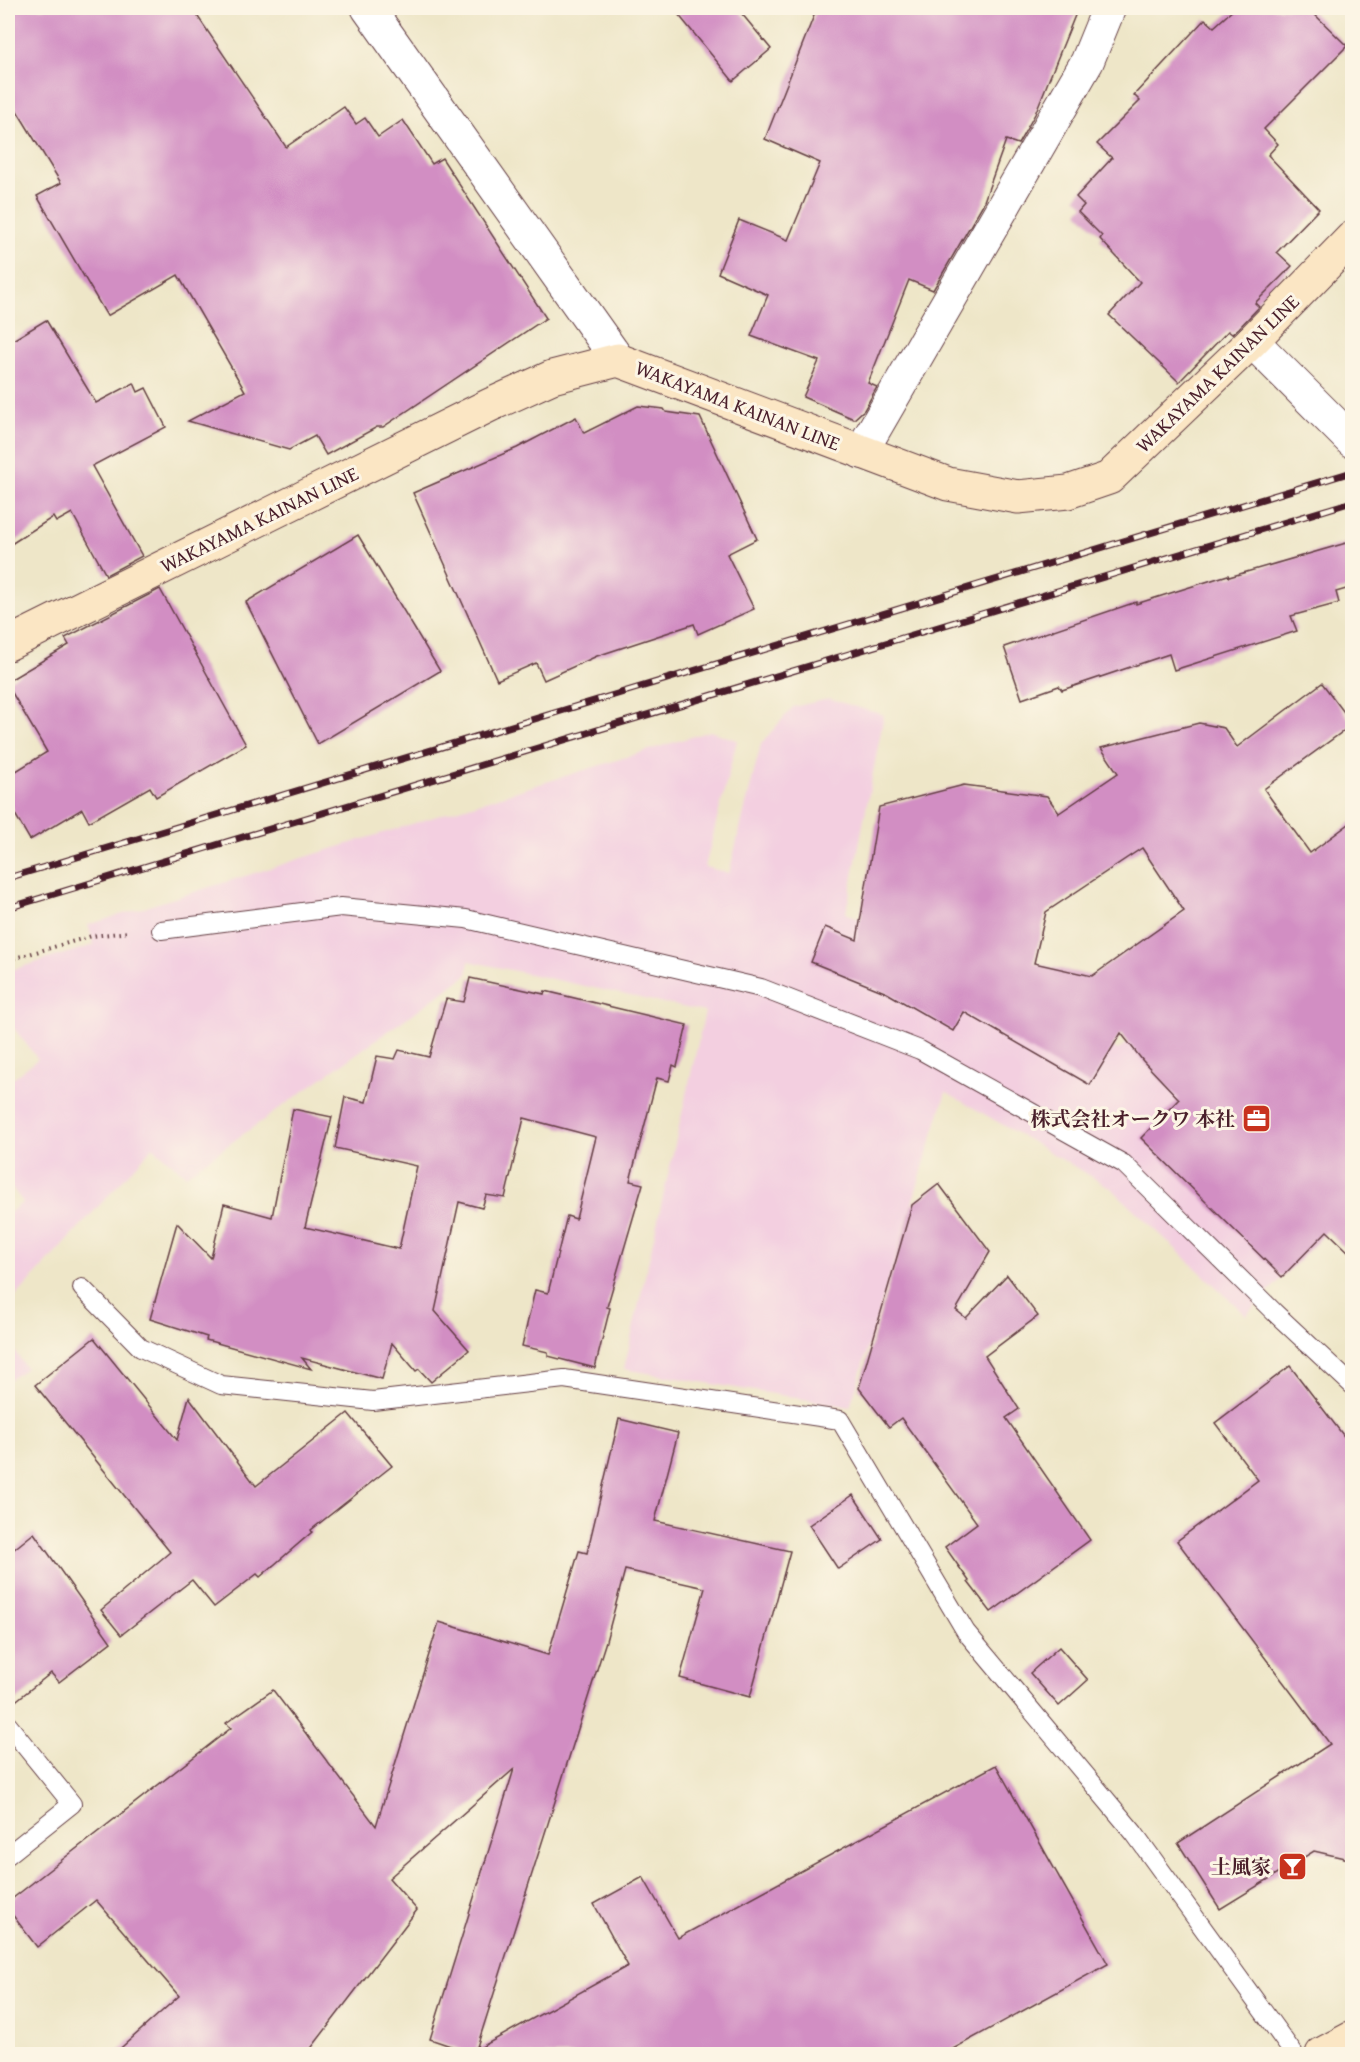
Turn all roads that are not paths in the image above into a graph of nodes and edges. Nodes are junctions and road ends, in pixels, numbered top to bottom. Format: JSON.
{"nodes":[{"id":1,"x":368,"y":8,"type":"edge"},
{"id":2,"x":1109,"y":8,"type":"edge"},
{"id":3,"x":1353,"y":238,"type":"edge"},
{"id":4,"x":1252,"y":341,"type":"junction"},
{"id":5,"x":618,"y":360,"type":"junction"},
{"id":6,"x":1353,"y":441,"type":"edge"},
{"id":7,"x":861,"y":452,"type":"junction"},
{"id":8,"x":8,"y":644,"type":"edge"},
{"id":9,"x":161,"y":930,"type":"road end"},
{"id":10,"x":82,"y":1288,"type":"dead end"},
{"id":11,"x":1353,"y":1385,"type":"edge"},
{"id":12,"x":8,"y":1725,"type":"edge"},
{"id":13,"x":8,"y":1855,"type":"edge"},
{"id":14,"x":1353,"y":2038,"type":"edge"},
{"id":15,"x":1294,"y":2055,"type":"edge"},
{"id":16,"x":1322,"y":2055,"type":"edge"}],
"edges":[{"from":1,"to":5,"type":"street"},
{"from":2,"to":7,"type":"street"},
{"from":3,"to":4,"type":"main road","name":"WAKAYAMA KAINAN LINE"},
{"from":4,"to":6,"type":"street"},
{"from":4,"to":7,"type":"main road","name":"WAKAYAMA KAINAN LINE"},
{"from":5,"to":7,"type":"main road","name":"WAKAYAMA KAINAN LINE"},
{"from":5,"to":8,"type":"main road","name":"WAKAYAMA KAINAN LINE"},
{"from":9,"to":11,"type":"lane"},
{"from":10,"to":15,"type":"lane"},
{"from":12,"to":13,"type":"lane"},
{"from":14,"to":16,"type":"main road"}]}
